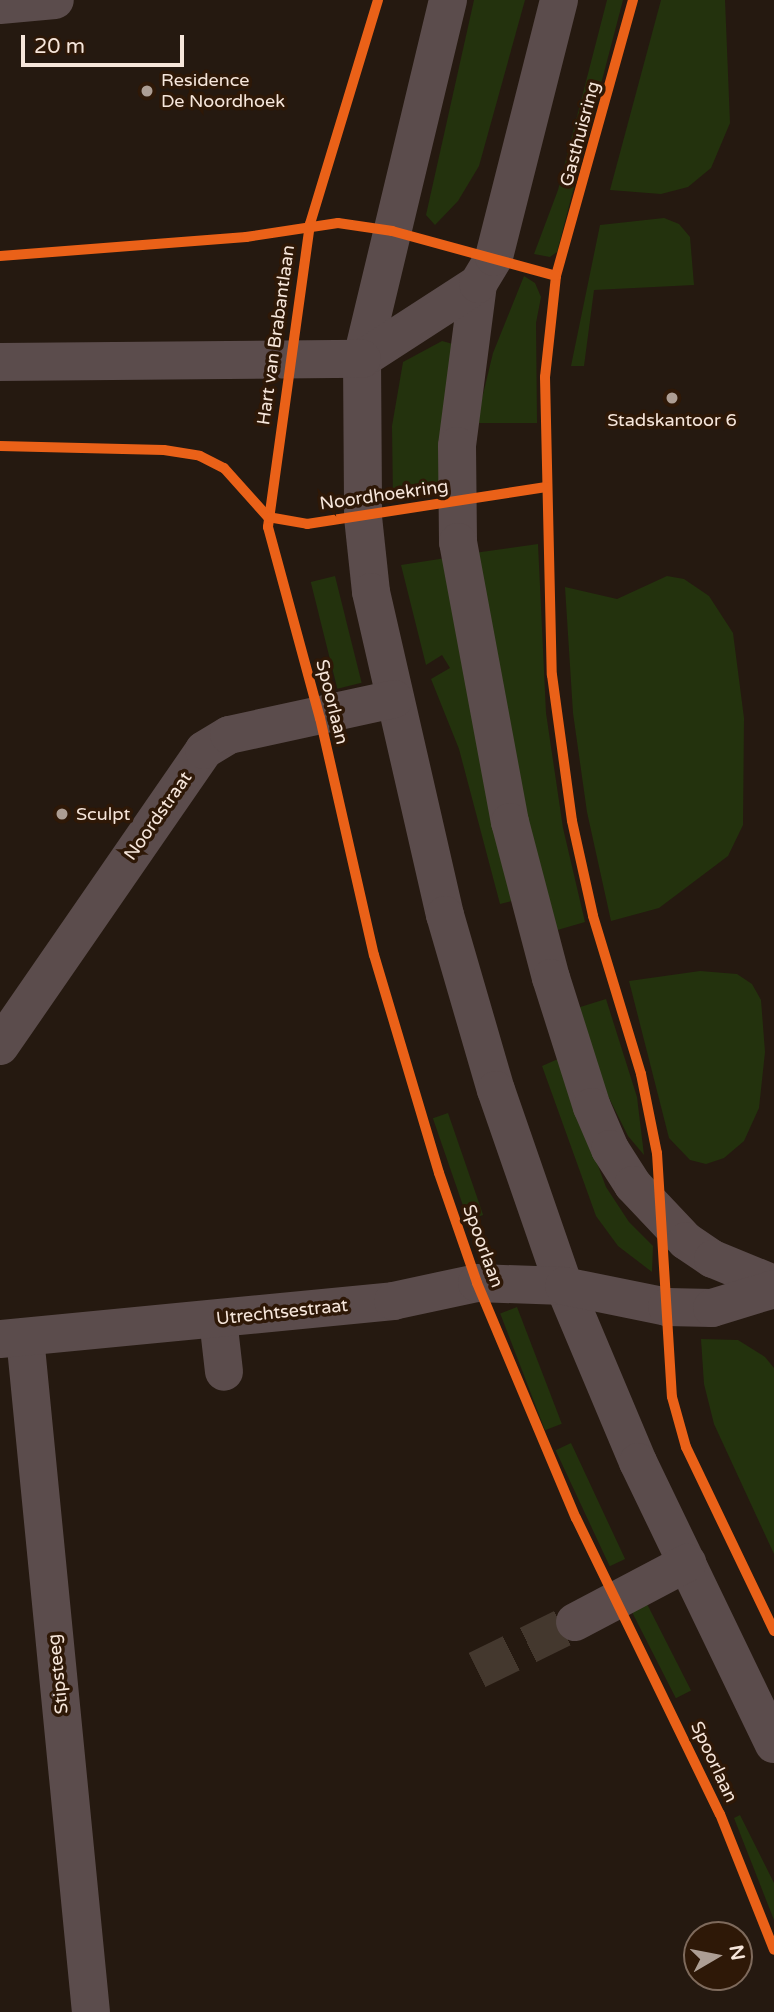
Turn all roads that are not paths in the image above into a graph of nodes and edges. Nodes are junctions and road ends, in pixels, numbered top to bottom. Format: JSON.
{"nodes":[{"id":1,"x":55,"y":0,"type":"edge"},
{"id":2,"x":448,"y":0,"type":"edge"},
{"id":3,"x":559,"y":0,"type":"edge"},
{"id":4,"x":0,"y":5,"type":"edge"},
{"id":5,"x":478,"y":284,"type":"junction"},
{"id":6,"x":362,"y":359,"type":"junction"},
{"id":7,"x":0,"y":362,"type":"edge"},
{"id":8,"x":394,"y":699,"type":"junction"},
{"id":9,"x":0,"y":1046,"type":"edge"},
{"id":10,"x":774,"y":1284,"type":"edge"},
{"id":11,"x":564,"y":1286,"type":"junction"},
{"id":12,"x":774,"y":1289,"type":"edge"},
{"id":13,"x":218,"y":1319,"type":"junction"},
{"id":14,"x":12,"y":1338,"type":"edge"},
{"id":15,"x":224,"y":1372,"type":"dead end"},
{"id":16,"x":687,"y":1563,"type":"junction"},
{"id":17,"x":575,"y":1622,"type":"tunnel mouth"},
{"id":18,"x":774,"y":1744,"type":"edge"},
{"id":19,"x":91,"y":2012,"type":"edge"}],
"edges":[{"from":1,"to":4,"type":"street"},
{"from":2,"to":6,"type":"street"},
{"from":3,"to":5,"type":"street"},
{"from":5,"to":6,"type":"street"},
{"from":5,"to":10,"type":"street"},
{"from":6,"to":7,"type":"street"},
{"from":6,"to":8,"type":"street"},
{"from":8,"to":9,"type":"street","name":"Noordstraat"},
{"from":8,"to":11,"type":"street"},
{"from":11,"to":12,"type":"street","name":"Utrechtsestraat"},
{"from":11,"to":13,"type":"street","name":"Utrechtsestraat"},
{"from":11,"to":16,"type":"street"},
{"from":13,"to":14,"type":"street","name":"Utrechtsestraat"},
{"from":13,"to":15,"type":"street"},
{"from":14,"to":19,"type":"street","name":"Stipsteeg"},
{"from":16,"to":17,"type":"street"},
{"from":16,"to":18,"type":"street"}]}
